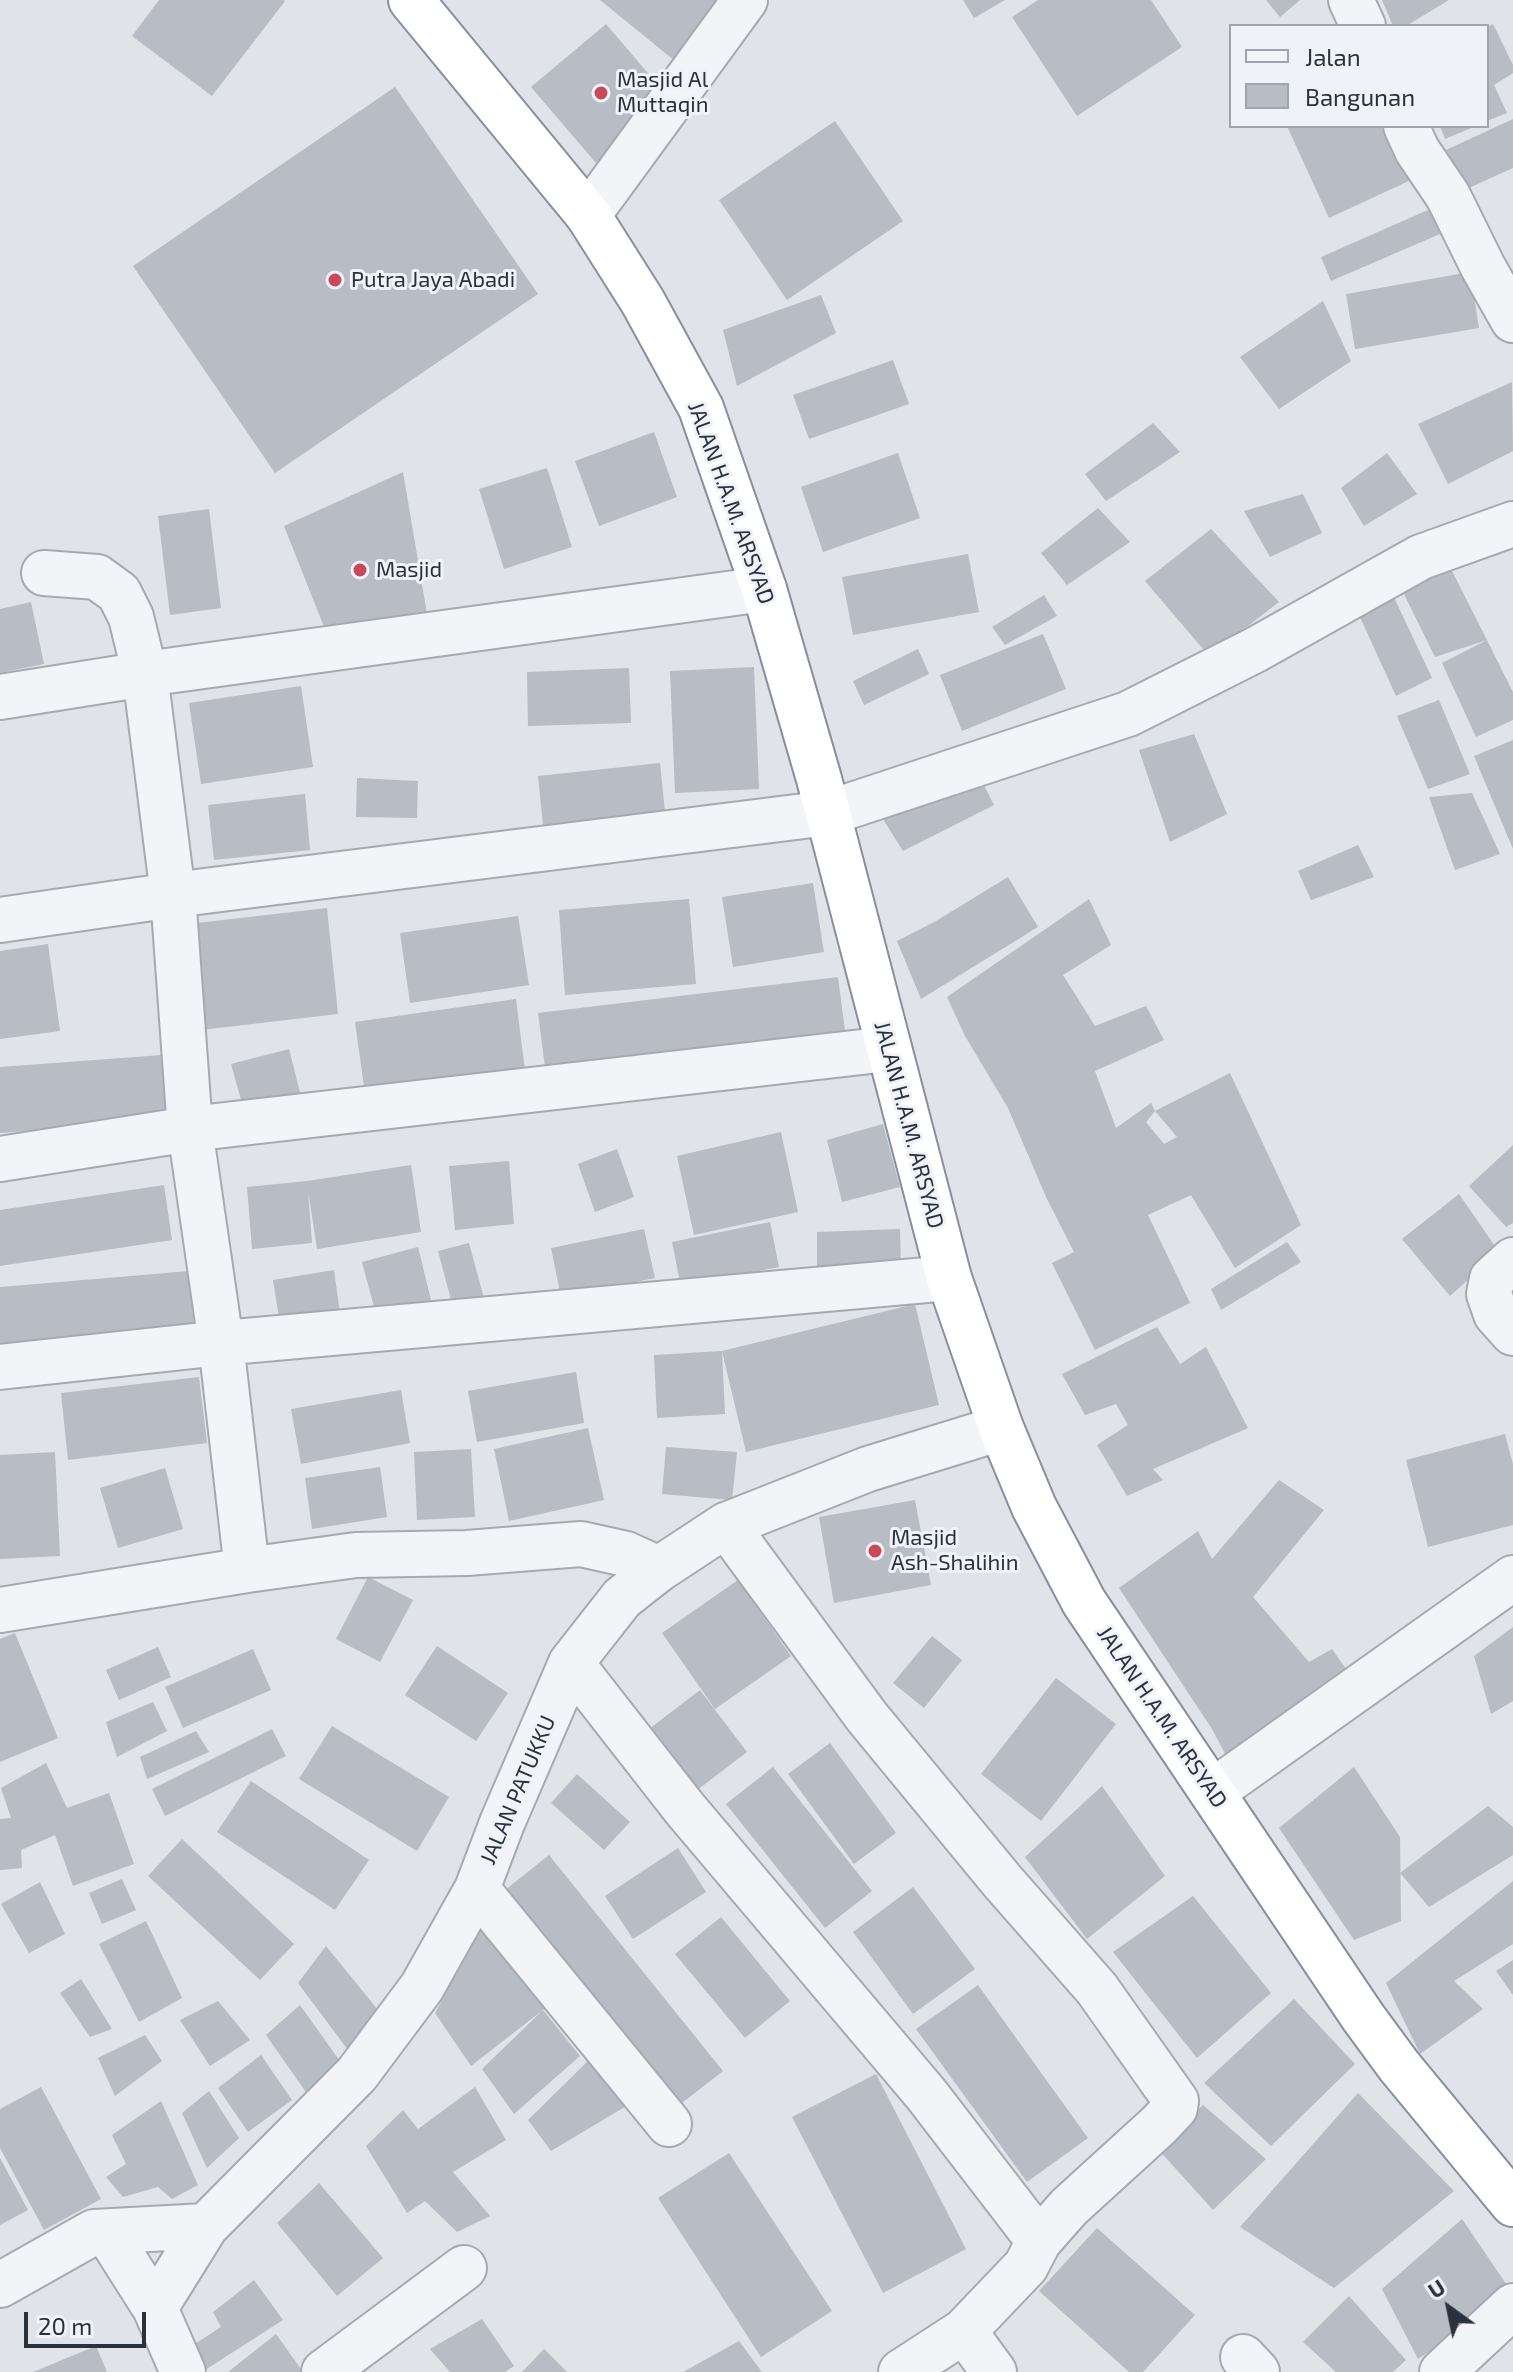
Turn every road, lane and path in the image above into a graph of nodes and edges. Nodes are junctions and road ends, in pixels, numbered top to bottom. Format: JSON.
{"nodes":[{"id":1,"x":411,"y":0,"type":"edge"},
{"id":2,"x":745,"y":0,"type":"edge"},
{"id":3,"x":1351,"y":0,"type":"edge"},
{"id":4,"x":1362,"y":24,"type":"edge"},
{"id":5,"x":1407,"y":128,"type":"edge"},
{"id":6,"x":588,"y":215,"type":"junction"},
{"id":7,"x":1498,"y":260,"type":"edge"},
{"id":8,"x":1513,"y":320,"type":"edge"},
{"id":9,"x":1513,"y":524,"type":"edge"},
{"id":10,"x":44,"y":573,"type":"dead end"},
{"id":11,"x":764,"y":589,"type":"junction"},
{"id":12,"x":145,"y":674,"type":"junction"},
{"id":13,"x":0,"y":697,"type":"edge"},
{"id":14,"x":828,"y":813,"type":"junction"},
{"id":15,"x":173,"y":895,"type":"junction"},
{"id":16,"x":0,"y":920,"type":"edge"},
{"id":17,"x":888,"y":1049,"type":"junction"},
{"id":18,"x":190,"y":1129,"type":"junction"},
{"id":19,"x":0,"y":1159,"type":"edge"},
{"id":20,"x":1513,"y":1260,"type":"edge"},
{"id":21,"x":949,"y":1278,"type":"junction"},
{"id":22,"x":1513,"y":1333,"type":"edge"},
{"id":23,"x":221,"y":1343,"type":"junction"},
{"id":24,"x":0,"y":1367,"type":"edge"},
{"id":25,"x":1001,"y":1428,"type":"junction"},
{"id":26,"x":726,"y":1525,"type":"junction"},
{"id":27,"x":659,"y":1569,"type":"junction"},
{"id":28,"x":247,"y":1570,"type":"junction"},
{"id":29,"x":1513,"y":1578,"type":"edge"},
{"id":30,"x":0,"y":1610,"type":"edge"},
{"id":31,"x":571,"y":1663,"type":"junction"},
{"id":32,"x":1212,"y":1792,"type":"junction"},
{"id":33,"x":477,"y":1889,"type":"junction"},
{"id":34,"x":669,"y":2124,"type":"dead end"},
{"id":35,"x":1513,"y":2204,"type":"edge"},
{"id":36,"x":206,"y":2226,"type":"junction"},
{"id":37,"x":102,"y":2233,"type":"junction"},
{"id":38,"x":1039,"y":2241,"type":"junction"},
{"id":39,"x":464,"y":2268,"type":"dead end"},
{"id":40,"x":0,"y":2284,"type":"edge"},
{"id":41,"x":1513,"y":2306,"type":"edge"},
{"id":42,"x":155,"y":2308,"type":"junction"},
{"id":43,"x":964,"y":2331,"type":"junction"},
{"id":44,"x":183,"y":2372,"type":"edge"},
{"id":45,"x":324,"y":2372,"type":"edge"},
{"id":46,"x":901,"y":2372,"type":"edge"},
{"id":47,"x":994,"y":2372,"type":"edge"},
{"id":48,"x":1442,"y":2372,"type":"edge"}],
"edges":[{"from":1,"to":6,"type":"highway","name":"JALAN H.A.M. ARSYAD"},
{"from":2,"to":6,"type":"street"},
{"from":3,"to":4,"type":"street"},
{"from":5,"to":7,"type":"street"},
{"from":6,"to":11,"type":"highway","name":"JALAN H.A.M. ARSYAD"},
{"from":7,"to":8,"type":"street"},
{"from":9,"to":14,"type":"street"},
{"from":10,"to":12,"type":"street"},
{"from":11,"to":12,"type":"street"},
{"from":11,"to":14,"type":"highway","name":"JALAN H.A.M. ARSYAD"},
{"from":12,"to":13,"type":"street"},
{"from":12,"to":15,"type":"street"},
{"from":14,"to":15,"type":"street"},
{"from":14,"to":17,"type":"highway","name":"JALAN H.A.M. ARSYAD"},
{"from":15,"to":16,"type":"street"},
{"from":15,"to":18,"type":"street"},
{"from":17,"to":18,"type":"street"},
{"from":17,"to":21,"type":"highway","name":"JALAN H.A.M. ARSYAD"},
{"from":18,"to":19,"type":"street"},
{"from":18,"to":23,"type":"street"},
{"from":20,"to":22,"type":"street"},
{"from":21,"to":23,"type":"street"},
{"from":21,"to":25,"type":"highway","name":"JALAN H.A.M. ARSYAD"},
{"from":23,"to":24,"type":"street"},
{"from":23,"to":28,"type":"street"},
{"from":25,"to":26,"type":"street","name":"JALAN PATUKKU"},
{"from":25,"to":32,"type":"highway","name":"JALAN H.A.M. ARSYAD"},
{"from":26,"to":27,"type":"street","name":"JALAN PATUKKU"},
{"from":26,"to":38,"type":"street"},
{"from":27,"to":28,"type":"street"},
{"from":27,"to":31,"type":"street","name":"JALAN PATUKKU"},
{"from":28,"to":30,"type":"street"},
{"from":29,"to":32,"type":"street"},
{"from":31,"to":33,"type":"street","name":"JALAN PATUKKU"},
{"from":31,"to":38,"type":"street"},
{"from":32,"to":35,"type":"highway","name":"JALAN H.A.M. ARSYAD"},
{"from":33,"to":34,"type":"street"},
{"from":33,"to":36,"type":"street","name":"JALAN PATUKKU"},
{"from":36,"to":37,"type":"street"},
{"from":36,"to":42,"type":"street","name":"JALAN PATUKKU"},
{"from":37,"to":40,"type":"street"},
{"from":37,"to":42,"type":"street"},
{"from":38,"to":43,"type":"street"},
{"from":39,"to":45,"type":"street"},
{"from":41,"to":48,"type":"street"},
{"from":42,"to":44,"type":"street"},
{"from":43,"to":46,"type":"street"},
{"from":43,"to":47,"type":"street"}]}
